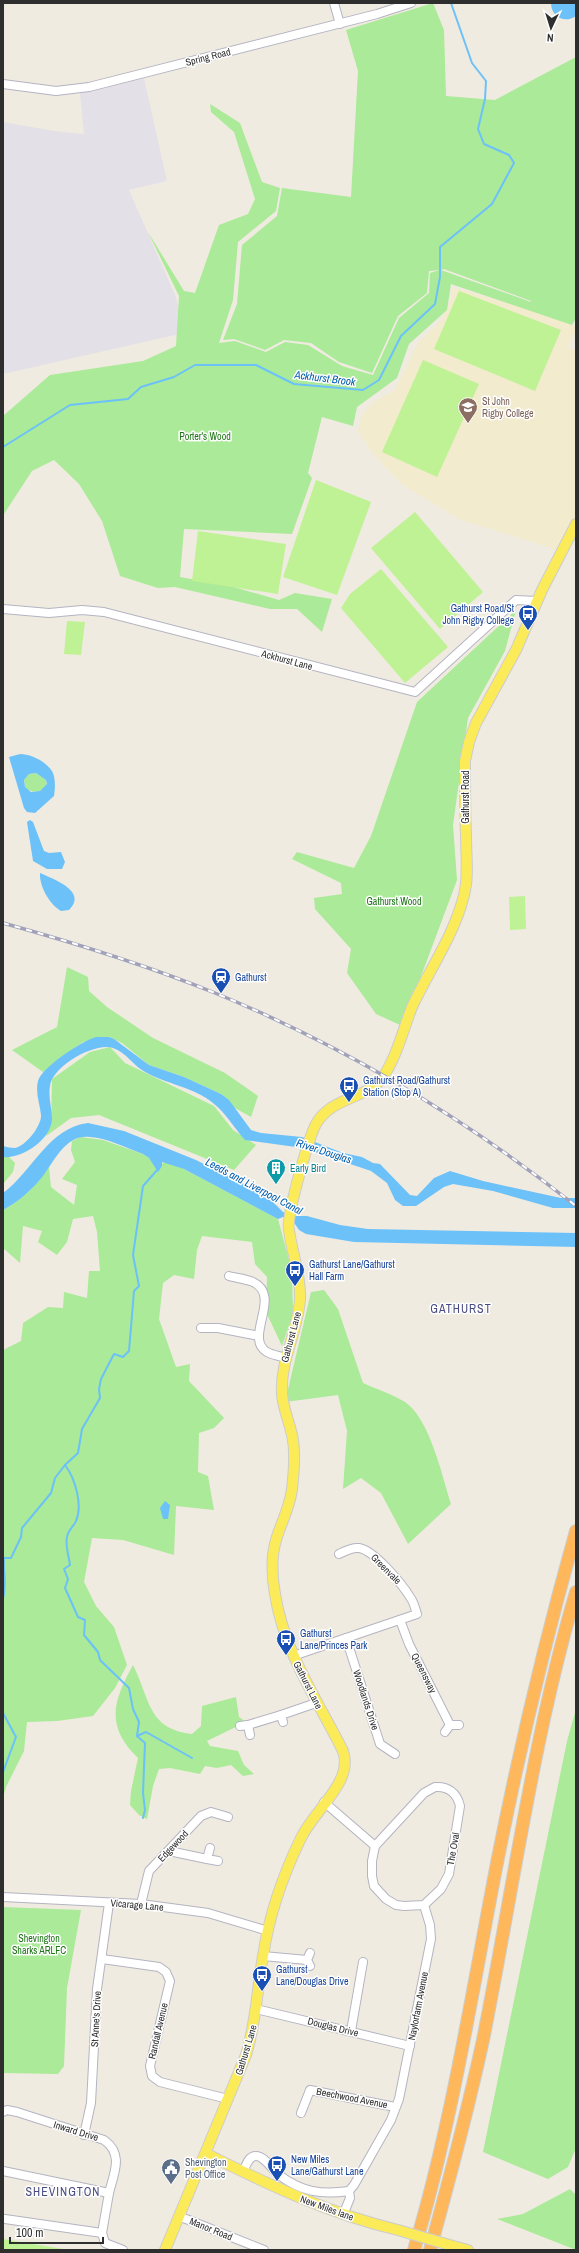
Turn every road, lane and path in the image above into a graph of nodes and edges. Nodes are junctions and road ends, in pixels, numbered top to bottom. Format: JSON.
{"nodes":[{"id":1,"x":334,"y":3,"type":"edge"},
{"id":2,"x":411,"y":3,"type":"edge"},
{"id":3,"x":340,"y":24,"type":"junction"},
{"id":4,"x":3,"y":84,"type":"edge"},
{"id":5,"x":576,"y":524,"type":"edge"},
{"id":6,"x":537,"y":601,"type":"junction"},
{"id":7,"x":3,"y":609,"type":"edge"},
{"id":8,"x":382,"y":1078,"type":"joint"},
{"id":9,"x":229,"y":1276,"type":"dead end"},
{"id":10,"x":201,"y":1328,"type":"dead end"},
{"id":11,"x":259,"y":1336,"type":"junction"},
{"id":12,"x":285,"y":1358,"type":"junction"},
{"id":13,"x":576,"y":1531,"type":"edge"},
{"id":14,"x":339,"y":1554,"type":"dead end"},
{"id":15,"x":576,"y":1592,"type":"edge"},
{"id":16,"x":400,"y":1620,"type":"junction"},
{"id":17,"x":346,"y":1638,"type":"junction"},
{"id":18,"x":293,"y":1656,"type":"junction"},
{"id":19,"x":316,"y":1703,"type":"junction"},
{"id":20,"x":459,"y":1724,"type":"dead end"},
{"id":21,"x":250,"y":1735,"type":"dead end"},
{"id":22,"x":395,"y":1754,"type":"dead end"},
{"id":23,"x":324,"y":1802,"type":"junction"},
{"id":24,"x":228,"y":1816,"type":"dead end"},
{"id":25,"x":375,"y":1846,"type":"junction"},
{"id":26,"x":210,"y":1848,"type":"dead end"},
{"id":27,"x":169,"y":1851,"type":"junction"},
{"id":28,"x":208,"y":1859,"type":"junction"},
{"id":29,"x":218,"y":1861,"type":"dead end"},
{"id":30,"x":3,"y":1897,"type":"edge"},
{"id":31,"x":109,"y":1902,"type":"junction"},
{"id":32,"x":141,"y":1904,"type":"junction"},
{"id":33,"x":424,"y":1905,"type":"junction"},
{"id":34,"x":268,"y":1931,"type":"junction"},
{"id":35,"x":262,"y":1956,"type":"junction"},
{"id":36,"x":102,"y":1959,"type":"junction"},
{"id":37,"x":309,"y":1960,"type":"dead end"},
{"id":38,"x":363,"y":1962,"type":"dead end"},
{"id":39,"x":256,"y":2008,"type":"junction"},
{"id":40,"x":350,"y":2031,"type":"junction"},
{"id":41,"x":410,"y":2046,"type":"junction"},
{"id":42,"x":228,"y":2099,"type":"junction"},
{"id":43,"x":395,"y":2107,"type":"junction"},
{"id":44,"x":3,"y":2112,"type":"edge"},
{"id":45,"x":301,"y":2113,"type":"dead end"},
{"id":46,"x":84,"y":2135,"type":"junction"},
{"id":47,"x":207,"y":2154,"type":"junction"},
{"id":48,"x":3,"y":2171,"type":"edge"},
{"id":49,"x":243,"y":2172,"type":"junction"},
{"id":50,"x":349,"y":2191,"type":"junction"},
{"id":51,"x":109,"y":2194,"type":"junction"},
{"id":52,"x":343,"y":2215,"type":"junction"},
{"id":53,"x":180,"y":2217,"type":"junction"},
{"id":54,"x":5,"y":2219,"type":"dead end"},
{"id":55,"x":102,"y":2233,"type":"junction"},
{"id":56,"x":123,"y":2250,"type":"edge"},
{"id":57,"x":165,"y":2250,"type":"edge"},
{"id":58,"x":264,"y":2250,"type":"edge"},
{"id":59,"x":414,"y":2250,"type":"edge"},
{"id":60,"x":430,"y":2250,"type":"edge"},
{"id":61,"x":467,"y":2250,"type":"edge"}],
"edges":[{"from":1,"to":3,"type":"street"},
{"from":2,"to":3,"type":"street","name":"Spring Road"},
{"from":3,"to":4,"type":"street","name":"Spring Road"},
{"from":5,"to":6,"type":"main road","name":"Gathurst Road"},
{"from":6,"to":7,"type":"street","name":"Ackhurst Lane"},
{"from":6,"to":8,"type":"main road","name":"Gathurst Road"},
{"from":8,"to":12,"type":"main road","name":"Gathurst Lane"},
{"from":9,"to":11,"type":"street"},
{"from":10,"to":11,"type":"street"},
{"from":11,"to":12,"type":"street"},
{"from":12,"to":18,"type":"main road","name":"Gathurst Lane"},
{"from":13,"to":59,"type":"highway"},
{"from":14,"to":16,"type":"street","name":"Greenvale"},
{"from":15,"to":60,"type":"highway"},
{"from":16,"to":17,"type":"street"},
{"from":16,"to":20,"type":"street","name":"Queensway"},
{"from":17,"to":18,"type":"street"},
{"from":17,"to":22,"type":"street","name":"Woodlands Drive"},
{"from":18,"to":19,"type":"main road","name":"Gathurst Lane"},
{"from":19,"to":21,"type":"street"},
{"from":19,"to":23,"type":"main road","name":"Gathurst Lane"},
{"from":23,"to":25,"type":"street"},
{"from":23,"to":34,"type":"main road","name":"Gathurst Lane"},
{"from":24,"to":27,"type":"street","name":"Edgewood"},
{"from":25,"to":33,"type":"street"},
{"from":25,"to":33,"type":"street","name":"The Oval"},
{"from":26,"to":28,"type":"street"},
{"from":27,"to":28,"type":"street"},
{"from":27,"to":32,"type":"street","name":"Edgewood"},
{"from":28,"to":29,"type":"street"},
{"from":30,"to":31,"type":"street","name":"Vicarage Lane"},
{"from":31,"to":32,"type":"street","name":"Vicarage Lane"},
{"from":31,"to":36,"type":"street","name":"St Anne's Drive"},
{"from":32,"to":34,"type":"street","name":"Vicarage Lane"},
{"from":33,"to":41,"type":"street","name":"Naylorfarm Avenue"},
{"from":34,"to":35,"type":"main road","name":"Gathurst Lane"},
{"from":35,"to":37,"type":"street"},
{"from":35,"to":39,"type":"main road","name":"Gathurst Lane"},
{"from":36,"to":42,"type":"street","name":"Randall Avenue"},
{"from":36,"to":46,"type":"street","name":"St Anne's Drive"},
{"from":38,"to":40,"type":"street"},
{"from":39,"to":40,"type":"street","name":"Douglas Drive"},
{"from":39,"to":42,"type":"main road","name":"Gathurst Lane"},
{"from":40,"to":41,"type":"street","name":"Douglas Drive"},
{"from":41,"to":43,"type":"street","name":"Naylorfarm Avenue"},
{"from":42,"to":47,"type":"main road","name":"Gathurst Lane"},
{"from":43,"to":45,"type":"street","name":"Beechwood Avenue"},
{"from":43,"to":50,"type":"street","name":"Naylorfarm Avenue"},
{"from":44,"to":46,"type":"street","name":"Inward Drive"},
{"from":46,"to":51,"type":"street","name":"Inward Drive"},
{"from":47,"to":49,"type":"main road","name":"New Miles lane"},
{"from":47,"to":53,"type":"main road","name":"Gathurst Lane"},
{"from":48,"to":51,"type":"street"},
{"from":49,"to":50,"type":"street"},
{"from":49,"to":52,"type":"main road","name":"New Miles lane"},
{"from":50,"to":52,"type":"street"},
{"from":51,"to":55,"type":"street"},
{"from":52,"to":61,"type":"main road","name":"New Miles lane","bridge":true},
{"from":53,"to":57,"type":"main road","name":"Gathurst Lane"},
{"from":53,"to":58,"type":"street","name":"Manor Road"},
{"from":54,"to":55,"type":"street"},
{"from":55,"to":56,"type":"street"}]}
